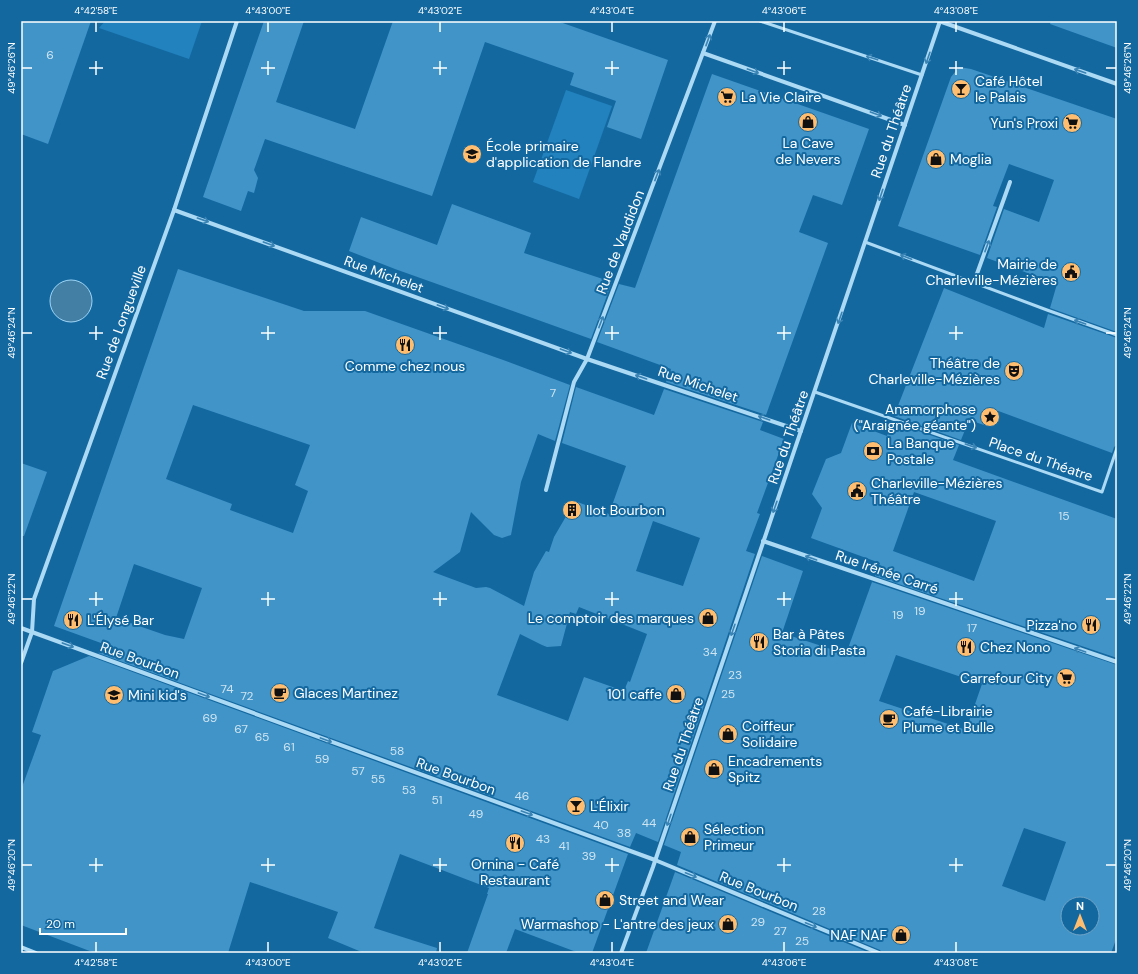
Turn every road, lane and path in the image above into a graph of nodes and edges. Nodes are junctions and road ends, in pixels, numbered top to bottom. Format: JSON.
{"nodes":[{"id":1,"x":237,"y":21,"type":"edge"},
{"id":2,"x":715,"y":21,"type":"edge"},
{"id":3,"x":760,"y":21,"type":"edge"},
{"id":4,"x":940,"y":21,"type":"edge"},
{"id":5,"x":703,"y":53,"type":"junction"},
{"id":6,"x":922,"y":75,"type":"junction"},
{"id":7,"x":1117,"y":84,"type":"edge"},
{"id":8,"x":905,"y":125,"type":"junction"},
{"id":9,"x":1010,"y":182,"type":"dead end"},
{"id":10,"x":174,"y":210,"type":"junction"},
{"id":11,"x":865,"y":242,"type":"junction"},
{"id":12,"x":974,"y":282,"type":"junction"},
{"id":13,"x":1117,"y":335,"type":"edge"},
{"id":14,"x":587,"y":359,"type":"junction"},
{"id":15,"x":815,"y":392,"type":"junction"},
{"id":16,"x":801,"y":431,"type":"junction"},
{"id":17,"x":1117,"y":448,"type":"edge"},
{"id":18,"x":546,"y":490,"type":"dead end"},
{"id":19,"x":763,"y":542,"type":"junction"},
{"id":20,"x":21,"y":628,"type":"edge"},
{"id":21,"x":32,"y":632,"type":"junction"},
{"id":22,"x":1117,"y":662,"type":"edge"},
{"id":23,"x":21,"y":663,"type":"edge"},
{"id":24,"x":655,"y":860,"type":"junction"},
{"id":25,"x":21,"y":947,"type":"edge"},
{"id":26,"x":36,"y":953,"type":"edge"},
{"id":27,"x":621,"y":953,"type":"edge"},
{"id":28,"x":879,"y":953,"type":"edge"}],
"edges":[{"from":1,"to":10,"type":"street","name":"Rue de Longueville"},
{"from":5,"to":2,"type":"street","name":"Rue de Vaudidon","one_way":true},
{"from":6,"to":3,"type":"lane","one_way":true},
{"from":4,"to":6,"type":"street","name":"Rue du Théâtre","one_way":true},
{"from":7,"to":4,"type":"street","one_way":true},
{"from":5,"to":8,"type":"street","one_way":true},
{"from":14,"to":5,"type":"street","name":"Rue de Vaudidon","one_way":true},
{"from":6,"to":8,"type":"street","name":"Rue du Théâtre"},
{"from":8,"to":11,"type":"street","name":"Rue du Théâtre","one_way":true},
{"from":12,"to":9,"type":"street","one_way":true},
{"from":10,"to":14,"type":"street","name":"Rue Michelet","one_way":true},
{"from":10,"to":21,"type":"street","name":"Rue de Longueville"},
{"from":12,"to":11,"type":"lane","one_way":true},
{"from":11,"to":15,"type":"street","name":"Rue du Théâtre","one_way":true},
{"from":13,"to":12,"type":"lane","one_way":true},
{"from":16,"to":14,"type":"street","name":"Rue Michelet","one_way":true},
{"from":14,"to":18,"type":"street"},
{"from":15,"to":16,"type":"street","name":"Rue du Théâtre"},
{"from":15,"to":17,"type":"lane","name":"Place du Théatre","one_way":true},
{"from":16,"to":19,"type":"street","name":"Rue du Théâtre","one_way":true},
{"from":22,"to":19,"type":"street","name":"Rue Irénée Carré","one_way":true},
{"from":19,"to":24,"type":"street","name":"Rue du Théâtre","one_way":true},
{"from":20,"to":21,"type":"street","name":"Rue Bourbon"},
{"from":21,"to":23,"type":"street","name":"Rue de Longueville"},
{"from":21,"to":24,"type":"street","name":"Rue Bourbon","one_way":true},
{"from":24,"to":27,"type":"street","name":"Rue du Théâtre"},
{"from":24,"to":28,"type":"street","name":"Rue Bourbon","one_way":true},
{"from":25,"to":26,"type":"street"}]}
